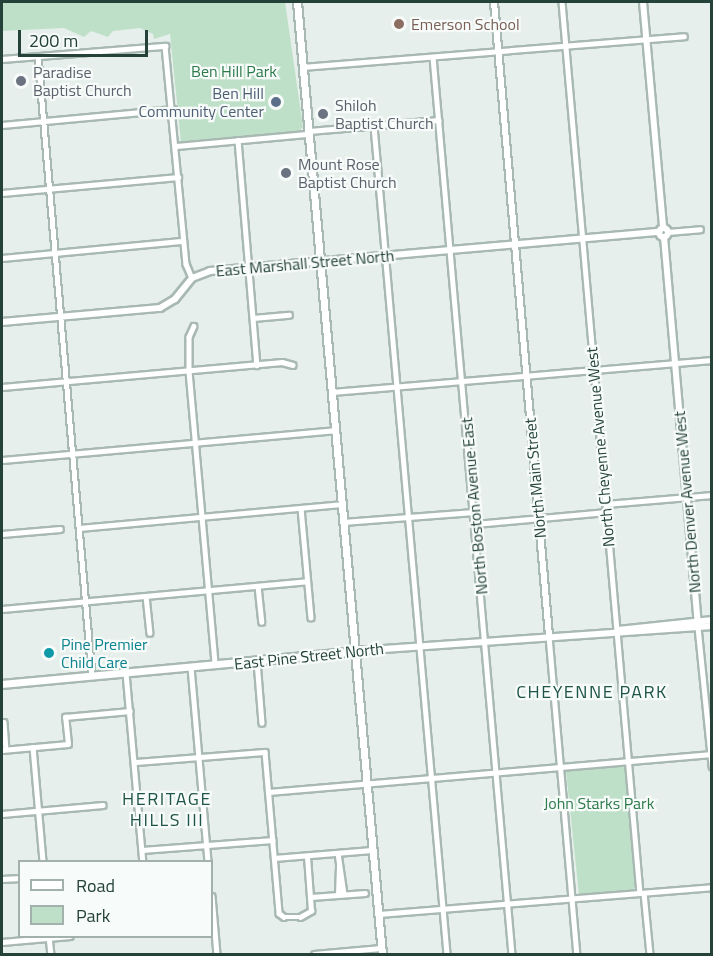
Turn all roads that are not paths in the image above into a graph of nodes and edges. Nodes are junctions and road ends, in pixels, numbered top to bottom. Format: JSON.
{"nodes":[{"id":1,"x":297,"y":2,"type":"edge"},
{"id":2,"x":494,"y":2,"type":"edge"},
{"id":3,"x":561,"y":2,"type":"edge"},
{"id":4,"x":643,"y":2,"type":"edge"},
{"id":5,"x":684,"y":36,"type":"dead end"},
{"id":6,"x":646,"y":39,"type":"junction"},
{"id":7,"x":565,"y":46,"type":"junction"},
{"id":8,"x":498,"y":52,"type":"junction"},
{"id":9,"x":38,"y":56,"type":"junction"},
{"id":10,"x":433,"y":57,"type":"junction"},
{"id":11,"x":2,"y":59,"type":"edge"},
{"id":12,"x":302,"y":68,"type":"junction"},
{"id":13,"x":173,"y":110,"type":"junction"},
{"id":14,"x":439,"y":120,"type":"junction"},
{"id":15,"x":44,"y":122,"type":"junction"},
{"id":16,"x":2,"y":125,"type":"edge"},
{"id":17,"x":374,"y":126,"type":"junction"},
{"id":18,"x":309,"y":132,"type":"junction"},
{"id":19,"x":238,"y":140,"type":"junction"},
{"id":20,"x":176,"y":146,"type":"junction"},
{"id":21,"x":178,"y":177,"type":"junction"},
{"id":22,"x":50,"y":189,"type":"junction"},
{"id":23,"x":2,"y":193,"type":"edge"},
{"id":24,"x":700,"y":229,"type":"dead end"},
{"id":25,"x":663,"y":232,"type":"junction"},
{"id":26,"x":582,"y":239,"type":"junction"},
{"id":27,"x":183,"y":242,"type":"junction"},
{"id":28,"x":515,"y":245,"type":"junction"},
{"id":29,"x":450,"y":250,"type":"junction"},
{"id":30,"x":56,"y":254,"type":"junction"},
{"id":31,"x":385,"y":256,"type":"junction"},
{"id":32,"x":2,"y":258,"type":"edge"},
{"id":33,"x":320,"y":261,"type":"junction"},
{"id":34,"x":248,"y":268,"type":"junction"},
{"id":35,"x":192,"y":278,"type":"junction"},
{"id":36,"x":289,"y":315,"type":"dead end"},
{"id":37,"x":61,"y":317,"type":"junction"},
{"id":38,"x":253,"y":318,"type":"junction"},
{"id":39,"x":2,"y":322,"type":"edge"},
{"id":40,"x":194,"y":326,"type":"dead end"},
{"id":41,"x":711,"y":360,"type":"edge"},
{"id":42,"x":674,"y":362,"type":"junction"},
{"id":43,"x":257,"y":365,"type":"junction"},
{"id":44,"x":293,"y":365,"type":"dead end"},
{"id":45,"x":593,"y":369,"type":"junction"},
{"id":46,"x":189,"y":371,"type":"junction"},
{"id":47,"x":526,"y":375,"type":"junction"},
{"id":48,"x":463,"y":381,"type":"junction"},
{"id":49,"x":68,"y":382,"type":"junction"},
{"id":50,"x":397,"y":386,"type":"junction"},
{"id":51,"x":2,"y":387,"type":"edge"},
{"id":52,"x":332,"y":392,"type":"junction"},
{"id":53,"x":335,"y":430,"type":"junction"},
{"id":54,"x":196,"y":442,"type":"junction"},
{"id":55,"x":72,"y":454,"type":"junction"},
{"id":56,"x":2,"y":460,"type":"edge"},
{"id":57,"x":711,"y":495,"type":"edge"},
{"id":58,"x":687,"y":497,"type":"junction"},
{"id":59,"x":341,"y":504,"type":"junction"},
{"id":60,"x":606,"y":504,"type":"junction"},
{"id":61,"x":301,"y":508,"type":"junction"},
{"id":62,"x":474,"y":512,"type":"junction"},
{"id":63,"x":606,"y":512,"type":"junction"},
{"id":64,"x":203,"y":517,"type":"junction"},
{"id":65,"x":409,"y":517,"type":"junction"},
{"id":66,"x":539,"y":519,"type":"junction"},
{"id":67,"x":343,"y":522,"type":"junction"},
{"id":68,"x":476,"y":524,"type":"junction"},
{"id":69,"x":79,"y":528,"type":"junction"},
{"id":70,"x":60,"y":529,"type":"dead end"},
{"id":71,"x":2,"y":534,"type":"edge"},
{"id":72,"x":307,"y":581,"type":"junction"},
{"id":73,"x":258,"y":586,"type":"junction"},
{"id":74,"x":209,"y":590,"type":"junction"},
{"id":75,"x":146,"y":596,"type":"junction"},
{"id":76,"x":85,"y":601,"type":"junction"},
{"id":77,"x":2,"y":609,"type":"edge"},
{"id":78,"x":311,"y":618,"type":"dead end"},
{"id":79,"x":711,"y":620,"type":"edge"},
{"id":80,"x":262,"y":622,"type":"dead end"},
{"id":81,"x":698,"y":624,"type":"junction"},
{"id":82,"x":711,"y":626,"type":"edge"},
{"id":83,"x":617,"y":630,"type":"junction"},
{"id":84,"x":150,"y":633,"type":"dead end"},
{"id":85,"x":549,"y":636,"type":"junction"},
{"id":86,"x":486,"y":642,"type":"junction"},
{"id":87,"x":420,"y":646,"type":"junction"},
{"id":88,"x":355,"y":651,"type":"junction"},
{"id":89,"x":257,"y":661,"type":"junction"},
{"id":90,"x":215,"y":665,"type":"junction"},
{"id":91,"x":191,"y":667,"type":"junction"},
{"id":92,"x":126,"y":673,"type":"junction"},
{"id":93,"x":92,"y":676,"type":"junction"},
{"id":94,"x":2,"y":684,"type":"edge"},
{"id":95,"x":130,"y":711,"type":"junction"},
{"id":96,"x":4,"y":722,"type":"dead end"},
{"id":97,"x":262,"y":723,"type":"dead end"},
{"id":98,"x":33,"y":747,"type":"junction"},
{"id":99,"x":4,"y":749,"type":"edge"},
{"id":100,"x":711,"y":754,"type":"edge"},
{"id":101,"x":200,"y":757,"type":"junction"},
{"id":102,"x":628,"y":761,"type":"junction"},
{"id":103,"x":135,"y":762,"type":"junction"},
{"id":104,"x":711,"y":766,"type":"edge"},
{"id":105,"x":561,"y":767,"type":"junction"},
{"id":106,"x":497,"y":772,"type":"junction"},
{"id":107,"x":432,"y":778,"type":"junction"},
{"id":108,"x":367,"y":783,"type":"junction"},
{"id":109,"x":268,"y":792,"type":"junction"},
{"id":110,"x":103,"y":805,"type":"dead end"},
{"id":111,"x":39,"y":811,"type":"junction"},
{"id":112,"x":2,"y":814,"type":"edge"},
{"id":113,"x":273,"y":840,"type":"junction"},
{"id":114,"x":207,"y":845,"type":"junction"},
{"id":115,"x":142,"y":850,"type":"junction"},
{"id":116,"x":372,"y":850,"type":"junction"},
{"id":117,"x":338,"y":853,"type":"junction"},
{"id":118,"x":307,"y":856,"type":"junction"},
{"id":119,"x":274,"y":858,"type":"junction"},
{"id":120,"x":43,"y":860,"type":"edge"},
{"id":121,"x":143,"y":860,"type":"edge"},
{"id":122,"x":208,"y":860,"type":"edge"},
{"id":123,"x":18,"y":878,"type":"edge"},
{"id":124,"x":2,"y":879,"type":"edge"},
{"id":125,"x":711,"y":887,"type":"edge"},
{"id":126,"x":365,"y":893,"type":"dead end"},
{"id":127,"x":642,"y":893,"type":"junction"},
{"id":128,"x":341,"y":895,"type":"junction"},
{"id":129,"x":311,"y":897,"type":"junction"},
{"id":130,"x":572,"y":898,"type":"junction"},
{"id":131,"x":508,"y":903,"type":"junction"},
{"id":132,"x":213,"y":908,"type":"edge"},
{"id":133,"x":443,"y":909,"type":"junction"},
{"id":134,"x":378,"y":914,"type":"junction"},
{"id":135,"x":40,"y":938,"type":"edge"},
{"id":136,"x":50,"y":938,"type":"edge"},
{"id":137,"x":2,"y":942,"type":"edge"},
{"id":138,"x":382,"y":951,"type":"edge"},
{"id":139,"x":51,"y":954,"type":"edge"},
{"id":140,"x":217,"y":954,"type":"edge"},
{"id":141,"x":314,"y":954,"type":"edge"},
{"id":142,"x":447,"y":954,"type":"edge"},
{"id":143,"x":512,"y":954,"type":"edge"},
{"id":144,"x":577,"y":954,"type":"edge"},
{"id":145,"x":650,"y":954,"type":"edge"}],
"edges":[{"from":1,"to":12,"type":"main road"},
{"from":2,"to":8,"type":"street","name":"North Main Street"},
{"from":3,"to":7,"type":"street","name":"North Cheyenne Avenue West"},
{"from":4,"to":6,"type":"street","name":"North Denver Avenue West"},
{"from":5,"to":6,"type":"street"},
{"from":6,"to":7,"type":"street"},
{"from":6,"to":25,"type":"street","name":"North Denver Avenue West"},
{"from":7,"to":8,"type":"street"},
{"from":7,"to":26,"type":"street","name":"North Cheyenne Avenue West"},
{"from":8,"to":10,"type":"street"},
{"from":8,"to":28,"type":"street","name":"North Main Street"},
{"from":9,"to":11,"type":"street"},
{"from":9,"to":13,"type":"street"},
{"from":9,"to":15,"type":"street"},
{"from":10,"to":12,"type":"street"},
{"from":10,"to":14,"type":"street","name":"North Boston Avenue East"},
{"from":12,"to":18,"type":"main road"},
{"from":13,"to":15,"type":"street"},
{"from":13,"to":20,"type":"street"},
{"from":14,"to":17,"type":"street"},
{"from":14,"to":29,"type":"street","name":"North Boston Avenue East"},
{"from":15,"to":16,"type":"street"},
{"from":15,"to":22,"type":"street"},
{"from":17,"to":18,"type":"street"},
{"from":17,"to":31,"type":"street"},
{"from":18,"to":19,"type":"street"},
{"from":18,"to":33,"type":"main road"},
{"from":19,"to":20,"type":"street"},
{"from":19,"to":34,"type":"street"},
{"from":20,"to":21,"type":"street"},
{"from":21,"to":22,"type":"street"},
{"from":21,"to":27,"type":"street"},
{"from":22,"to":23,"type":"street"},
{"from":22,"to":30,"type":"street"},
{"from":24,"to":25,"type":"street"},
{"from":25,"to":26,"type":"street","name":"East Marshall Street North"},
{"from":25,"to":42,"type":"street","name":"North Denver Avenue West"},
{"from":26,"to":28,"type":"street","name":"East Marshall Street North"},
{"from":26,"to":45,"type":"street","name":"North Cheyenne Avenue West"},
{"from":27,"to":30,"type":"street"},
{"from":27,"to":35,"type":"street"},
{"from":28,"to":29,"type":"street","name":"East Marshall Street North"},
{"from":28,"to":47,"type":"street","name":"North Main Street"},
{"from":29,"to":31,"type":"street","name":"East Marshall Street North"},
{"from":29,"to":48,"type":"street","name":"North Boston Avenue East"},
{"from":30,"to":32,"type":"street"},
{"from":30,"to":37,"type":"street"},
{"from":31,"to":33,"type":"street","name":"East Marshall Street North"},
{"from":31,"to":50,"type":"street"},
{"from":33,"to":34,"type":"street","name":"East Marshall Street North"},
{"from":33,"to":52,"type":"main road"},
{"from":34,"to":35,"type":"street","name":"East Marshall Street North"},
{"from":34,"to":38,"type":"street"},
{"from":35,"to":37,"type":"street","name":"East Marshall Street North"},
{"from":36,"to":38,"type":"street"},
{"from":37,"to":39,"type":"street","name":"East Marshall Street North"},
{"from":37,"to":49,"type":"street"},
{"from":38,"to":43,"type":"street"},
{"from":40,"to":46,"type":"street"},
{"from":41,"to":42,"type":"street"},
{"from":42,"to":45,"type":"street"},
{"from":42,"to":58,"type":"street","name":"North Denver Avenue West"},
{"from":43,"to":44,"type":"street"},
{"from":43,"to":46,"type":"street"},
{"from":45,"to":47,"type":"street"},
{"from":45,"to":60,"type":"street","name":"North Cheyenne Avenue West"},
{"from":46,"to":49,"type":"street"},
{"from":46,"to":54,"type":"street"},
{"from":47,"to":48,"type":"street"},
{"from":47,"to":66,"type":"street","name":"North Main Street"},
{"from":48,"to":50,"type":"street"},
{"from":48,"to":62,"type":"street","name":"North Boston Avenue East"},
{"from":49,"to":51,"type":"street"},
{"from":49,"to":55,"type":"street"},
{"from":50,"to":52,"type":"street"},
{"from":50,"to":65,"type":"street"},
{"from":52,"to":53,"type":"main road"},
{"from":53,"to":54,"type":"street"},
{"from":53,"to":59,"type":"main road"},
{"from":54,"to":55,"type":"street"},
{"from":54,"to":64,"type":"street"},
{"from":55,"to":56,"type":"street"},
{"from":55,"to":69,"type":"street"},
{"from":57,"to":58,"type":"street"},
{"from":58,"to":60,"type":"street"},
{"from":58,"to":81,"type":"street","name":"North Denver Avenue West"},
{"from":59,"to":61,"type":"street"},
{"from":59,"to":67,"type":"main road"},
{"from":60,"to":63,"type":"street","name":"North Cheyenne Avenue West"},
{"from":61,"to":64,"type":"street"},
{"from":61,"to":72,"type":"street"},
{"from":62,"to":65,"type":"street"},
{"from":62,"to":68,"type":"street","name":"North Boston Avenue East"},
{"from":63,"to":66,"type":"street"},
{"from":63,"to":83,"type":"street","name":"North Cheyenne Avenue West"},
{"from":64,"to":69,"type":"street"},
{"from":64,"to":74,"type":"street"},
{"from":65,"to":67,"type":"street"},
{"from":65,"to":87,"type":"street"},
{"from":66,"to":68,"type":"street"},
{"from":66,"to":85,"type":"street","name":"North Main Street"},
{"from":67,"to":88,"type":"main road"},
{"from":68,"to":86,"type":"street","name":"North Boston Avenue East"},
{"from":69,"to":76,"type":"street"},
{"from":70,"to":71,"type":"street"},
{"from":72,"to":73,"type":"street"},
{"from":72,"to":78,"type":"street"},
{"from":73,"to":74,"type":"street"},
{"from":73,"to":80,"type":"street"},
{"from":74,"to":75,"type":"street"},
{"from":74,"to":90,"type":"street"},
{"from":75,"to":76,"type":"street"},
{"from":75,"to":84,"type":"street"},
{"from":76,"to":77,"type":"street"},
{"from":76,"to":93,"type":"street"},
{"from":79,"to":81,"type":"street","name":"East Pine Street North"},
{"from":81,"to":82,"type":"street","name":"East Pine Street North"},
{"from":81,"to":83,"type":"street","name":"East Pine Street North"},
{"from":81,"to":100,"type":"street","name":"North Denver Avenue West"},
{"from":83,"to":85,"type":"street","name":"East Pine Street North"},
{"from":83,"to":102,"type":"street","name":"North Cheyenne Avenue West"},
{"from":85,"to":86,"type":"street","name":"East Pine Street North"},
{"from":85,"to":105,"type":"street","name":"North Main Street"},
{"from":86,"to":87,"type":"street","name":"East Pine Street North"},
{"from":86,"to":106,"type":"street","name":"North Boston Avenue East"},
{"from":87,"to":88,"type":"street","name":"East Pine Street North"},
{"from":87,"to":107,"type":"street"},
{"from":88,"to":89,"type":"main road","name":"East Pine Street North"},
{"from":88,"to":108,"type":"main road"},
{"from":89,"to":90,"type":"main road","name":"East Pine Street North"},
{"from":89,"to":97,"type":"street"},
{"from":90,"to":91,"type":"main road","name":"East Pine Street North"},
{"from":91,"to":92,"type":"main road","name":"East Pine Street North"},
{"from":91,"to":101,"type":"street"},
{"from":92,"to":93,"type":"main road","name":"East Pine Street North"},
{"from":92,"to":95,"type":"street"},
{"from":93,"to":94,"type":"main road","name":"East Pine Street North"},
{"from":95,"to":98,"type":"street"},
{"from":95,"to":103,"type":"street"},
{"from":96,"to":99,"type":"street"},
{"from":98,"to":99,"type":"street"},
{"from":98,"to":111,"type":"street"},
{"from":100,"to":102,"type":"street"},
{"from":100,"to":104,"type":"street","name":"North Denver Avenue West"},
{"from":101,"to":103,"type":"street"},
{"from":101,"to":109,"type":"street"},
{"from":101,"to":114,"type":"street"},
{"from":102,"to":105,"type":"street"},
{"from":102,"to":127,"type":"street","name":"North Cheyenne Avenue West"},
{"from":103,"to":115,"type":"street"},
{"from":105,"to":106,"type":"street"},
{"from":105,"to":130,"type":"street","name":"North Main Street"},
{"from":106,"to":107,"type":"street"},
{"from":106,"to":131,"type":"street","name":"North Boston Avenue East"},
{"from":107,"to":108,"type":"street"},
{"from":107,"to":133,"type":"street"},
{"from":108,"to":109,"type":"street"},
{"from":108,"to":116,"type":"main road"},
{"from":109,"to":113,"type":"street"},
{"from":110,"to":111,"type":"street"},
{"from":111,"to":112,"type":"street"},
{"from":111,"to":120,"type":"street"},
{"from":113,"to":114,"type":"street"},
{"from":113,"to":119,"type":"street"},
{"from":114,"to":115,"type":"street"},
{"from":114,"to":122,"type":"street"},
{"from":115,"to":121,"type":"street"},
{"from":116,"to":117,"type":"street"},
{"from":116,"to":134,"type":"main road"},
{"from":117,"to":118,"type":"street"},
{"from":117,"to":128,"type":"street"},
{"from":118,"to":119,"type":"street"},
{"from":118,"to":129,"type":"street"},
{"from":119,"to":129,"type":"street"},
{"from":123,"to":124,"type":"street"},
{"from":125,"to":127,"type":"street"},
{"from":126,"to":128,"type":"street"},
{"from":127,"to":130,"type":"street"},
{"from":127,"to":145,"type":"street","name":"North Cheyenne Avenue West"},
{"from":128,"to":129,"type":"street"},
{"from":130,"to":131,"type":"street"},
{"from":130,"to":144,"type":"street","name":"North Main Street"},
{"from":131,"to":133,"type":"street"},
{"from":131,"to":143,"type":"street","name":"North Boston Avenue East"},
{"from":132,"to":140,"type":"street"},
{"from":133,"to":134,"type":"street"},
{"from":133,"to":142,"type":"street"},
{"from":134,"to":138,"type":"main road"},
{"from":135,"to":137,"type":"street"},
{"from":136,"to":139,"type":"street"},
{"from":138,"to":141,"type":"street"}]}
